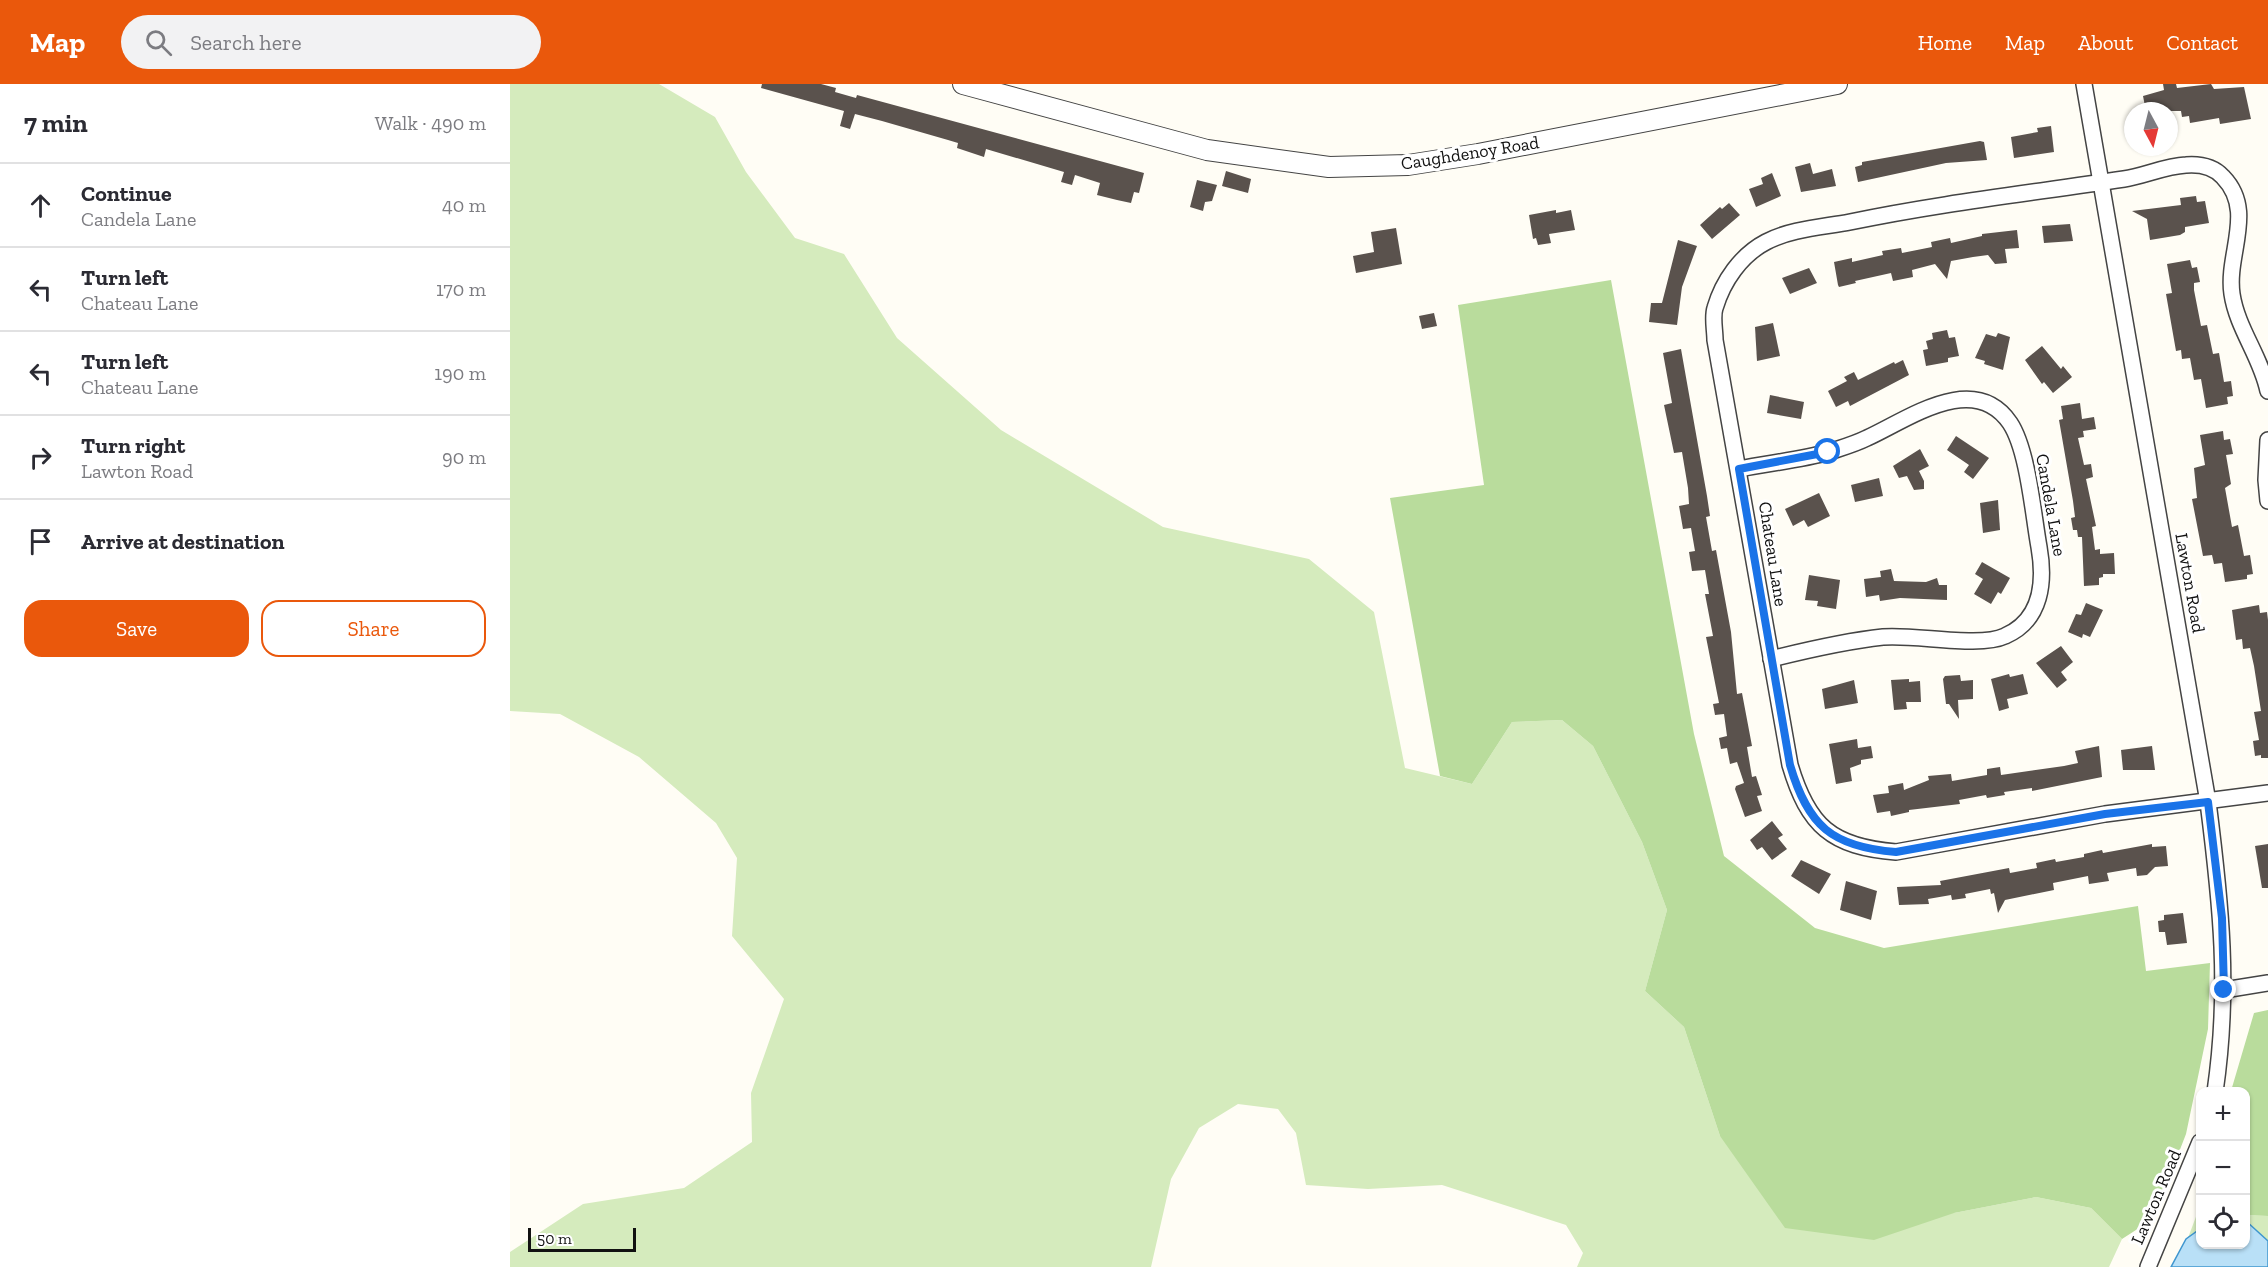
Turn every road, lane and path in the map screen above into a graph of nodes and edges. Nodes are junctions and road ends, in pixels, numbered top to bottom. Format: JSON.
{"nodes":[{"id":1,"x":963,"y":84,"type":"edge"},
{"id":2,"x":1837,"y":84,"type":"edge"},
{"id":3,"x":2084,"y":84,"type":"edge"},
{"id":4,"x":1782,"y":90,"type":"edge"},
{"id":5,"x":2100,"y":182,"type":"junction"},
{"id":6,"x":2268,"y":391,"type":"edge"},
{"id":7,"x":2268,"y":440,"type":"edge"},
{"id":8,"x":1739,"y":469,"type":"junction"},
{"id":9,"x":2268,"y":501,"type":"edge"},
{"id":10,"x":1771,"y":659,"type":"junction"},
{"id":11,"x":2268,"y":793,"type":"edge"},
{"id":12,"x":2208,"y":802,"type":"junction"},
{"id":13,"x":2268,"y":983,"type":"edge"},
{"id":14,"x":2224,"y":990,"type":"junction"},
{"id":15,"x":2217,"y":1087,"type":"edge"},
{"id":16,"x":2196,"y":1152,"type":"edge"},
{"id":17,"x":2148,"y":1267,"type":"edge"}],
"edges":[{"from":1,"to":4,"type":"street","name":"Caughdenoy Road"},
{"from":2,"to":4,"type":"street","name":"Caughdenoy Road"},
{"from":3,"to":5,"type":"street","name":"Lawton Road"},
{"from":5,"to":6,"type":"street","name":"Chateau Lane"},
{"from":5,"to":8,"type":"street","name":"Chateau Lane"},
{"from":5,"to":12,"type":"street","name":"Lawton Road"},
{"from":7,"to":9,"type":"street"},
{"from":8,"to":10,"type":"street","name":"Chateau Lane"},
{"from":8,"to":10,"type":"street","name":"Candela Lane"},
{"from":10,"to":12,"type":"street","name":"Chateau Lane"},
{"from":11,"to":12,"type":"street","name":"Chateau Lane"},
{"from":12,"to":14,"type":"street","name":"Lawton Road"},
{"from":13,"to":14,"type":"street"},
{"from":14,"to":15,"type":"street","name":"Lawton Road"},
{"from":16,"to":17,"type":"street","name":"Lawton Road"}]}
